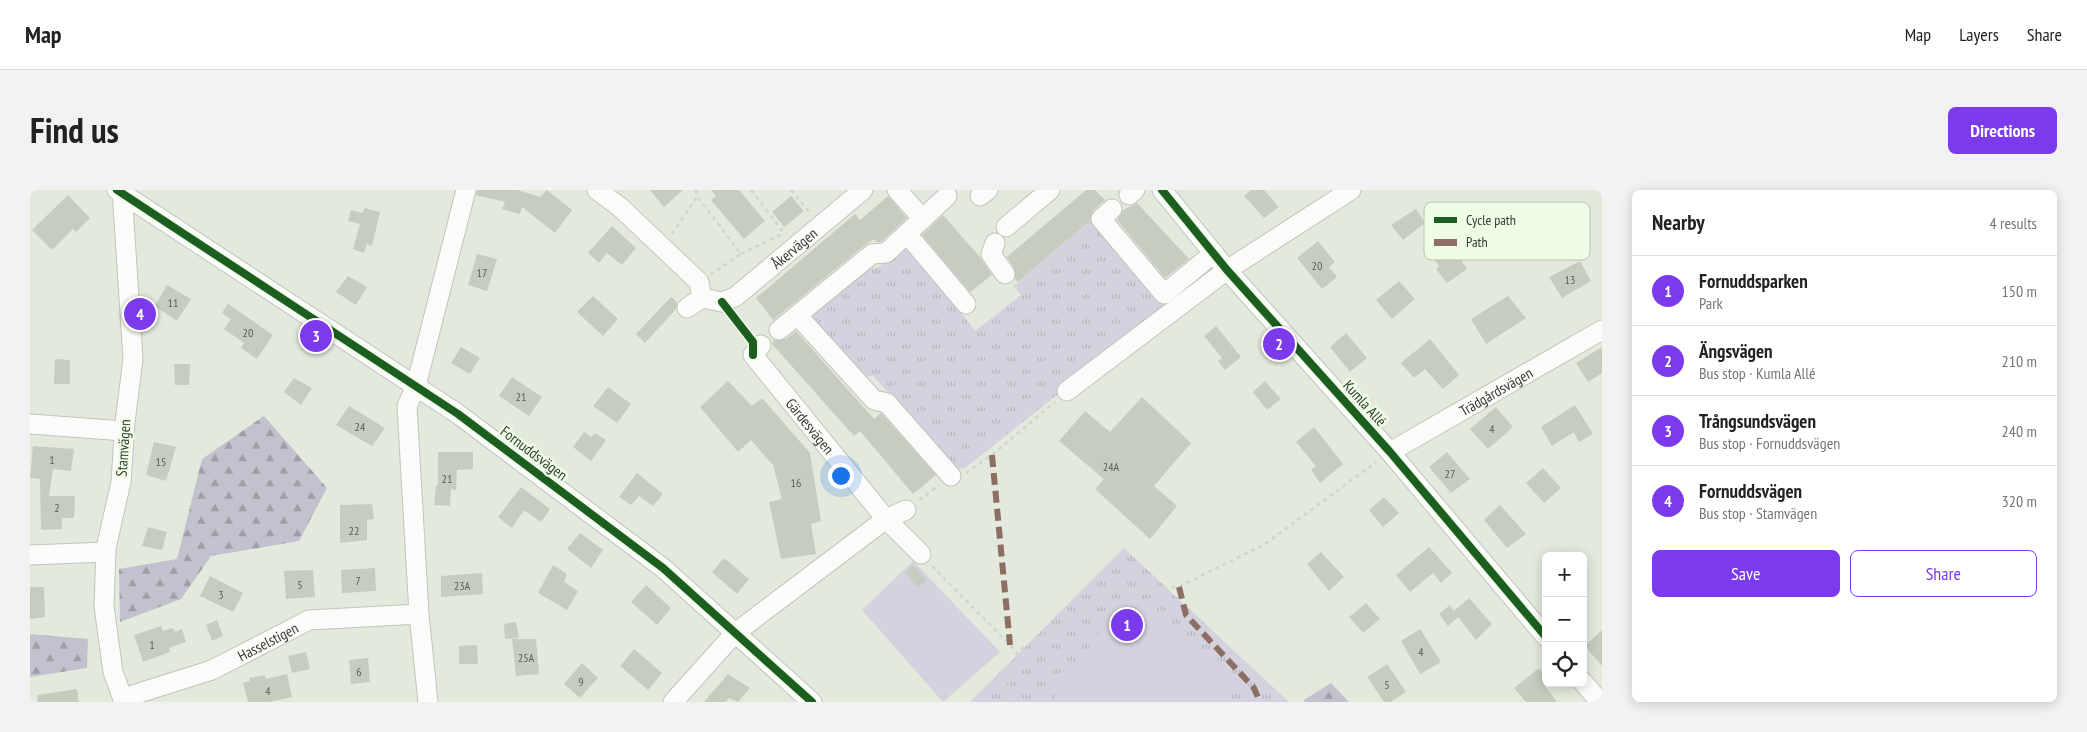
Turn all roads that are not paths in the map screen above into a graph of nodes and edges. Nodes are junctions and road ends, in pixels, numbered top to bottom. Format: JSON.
{"nodes":[{"id":1,"x":466,"y":190,"type":"edge"},
{"id":2,"x":597,"y":190,"type":"edge"},
{"id":3,"x":863,"y":190,"type":"edge"},
{"id":4,"x":897,"y":190,"type":"edge"},
{"id":5,"x":1050,"y":190,"type":"edge"},
{"id":6,"x":1162,"y":190,"type":"edge"},
{"id":7,"x":1352,"y":190,"type":"edge"},
{"id":8,"x":121,"y":192,"type":"edge"},
{"id":9,"x":947,"y":196,"type":"dead end"},
{"id":10,"x":1107,"y":215,"type":"road end"},
{"id":11,"x":923,"y":219,"type":"junction"},
{"id":12,"x":1006,"y":227,"type":"dead end"},
{"id":13,"x":907,"y":234,"type":"junction"},
{"id":14,"x":994,"y":243,"type":"dead end"},
{"id":15,"x":1214,"y":253,"type":"junction"},
{"id":16,"x":1227,"y":270,"type":"junction"},
{"id":17,"x":1005,"y":274,"type":"dead end"},
{"id":18,"x":966,"y":304,"type":"dead end"},
{"id":19,"x":798,"y":316,"type":"junction"},
{"id":20,"x":779,"y":330,"type":"dead end"},
{"id":21,"x":1602,"y":330,"type":"edge"},
{"id":22,"x":757,"y":350,"type":"dead end"},
{"id":23,"x":416,"y":386,"type":"junction"},
{"id":24,"x":1067,"y":391,"type":"road end"},
{"id":25,"x":30,"y":424,"type":"edge"},
{"id":26,"x":124,"y":431,"type":"junction"},
{"id":27,"x":1390,"y":452,"type":"junction"},
{"id":28,"x":951,"y":476,"type":"road end"},
{"id":29,"x":906,"y":510,"type":"road end"},
{"id":30,"x":886,"y":519,"type":"junction"},
{"id":31,"x":911,"y":544,"type":"road end"},
{"id":32,"x":106,"y":552,"type":"junction"},
{"id":33,"x":30,"y":555,"type":"edge"},
{"id":34,"x":419,"y":614,"type":"junction"},
{"id":35,"x":1542,"y":632,"type":"edge"},
{"id":36,"x":735,"y":633,"type":"junction"},
{"id":37,"x":123,"y":700,"type":"edge"},
{"id":38,"x":428,"y":702,"type":"edge"},
{"id":39,"x":673,"y":702,"type":"edge"},
{"id":40,"x":812,"y":702,"type":"edge"}],
"edges":[{"from":1,"to":23,"type":"street"},
{"from":2,"to":3,"type":"street","name":"Åkervägen"},
{"from":4,"to":11,"type":"street"},
{"from":5,"to":12,"type":"street"},
{"from":6,"to":15,"type":"street","name":"Kumla Allé"},
{"from":7,"to":16,"type":"street"},
{"from":8,"to":23,"type":"street","name":"Fornuddsvägen"},
{"from":8,"to":26,"type":"street","name":"Stamvägen"},
{"from":9,"to":11,"type":"street"},
{"from":10,"to":15,"type":"street"},
{"from":11,"to":13,"type":"street"},
{"from":13,"to":18,"type":"street"},
{"from":13,"to":19,"type":"street"},
{"from":14,"to":17,"type":"street"},
{"from":15,"to":16,"type":"street","name":"Kumla Allé"},
{"from":16,"to":24,"type":"street"},
{"from":16,"to":27,"type":"street","name":"Kumla Allé"},
{"from":19,"to":20,"type":"street"},
{"from":19,"to":28,"type":"street"},
{"from":21,"to":27,"type":"street","name":"Trädgårdsvägen"},
{"from":22,"to":30,"type":"street","name":"Gärdesvägen"},
{"from":23,"to":34,"type":"street"},
{"from":23,"to":36,"type":"street","name":"Fornuddsvägen"},
{"from":25,"to":26,"type":"street"},
{"from":26,"to":32,"type":"street","name":"Stamvägen"},
{"from":27,"to":35,"type":"street","name":"Kumla Allé"},
{"from":29,"to":30,"type":"street"},
{"from":30,"to":31,"type":"street","name":"Gärdesvägen"},
{"from":30,"to":36,"type":"street"},
{"from":32,"to":33,"type":"street"},
{"from":32,"to":37,"type":"street","name":"Stamvägen"},
{"from":34,"to":37,"type":"street","name":"Hasselstigen"},
{"from":34,"to":38,"type":"street"},
{"from":36,"to":39,"type":"street"},
{"from":36,"to":40,"type":"street","name":"Fornuddsvägen"}]}
